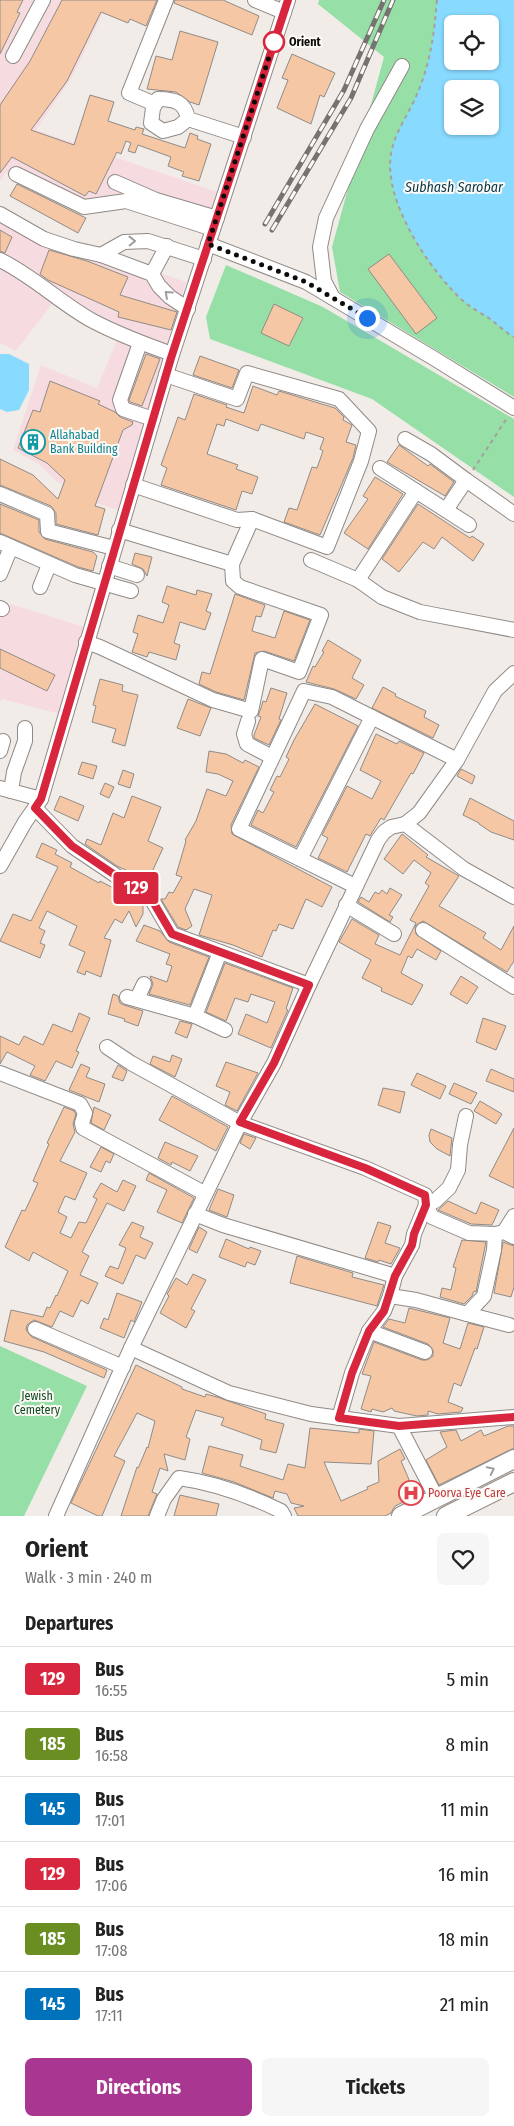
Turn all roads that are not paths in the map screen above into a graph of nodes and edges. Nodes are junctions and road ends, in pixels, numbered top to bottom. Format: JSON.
{"nodes":[{"id":1,"x":43,"y":0,"type":"edge"},
{"id":2,"x":166,"y":0,"type":"edge"},
{"id":3,"x":255,"y":0,"type":"edge"},
{"id":4,"x":286,"y":6,"type":"edge"},
{"id":5,"x":13,"y":56,"type":"dead end"},
{"id":6,"x":402,"y":66,"type":"dead end"},
{"id":7,"x":155,"y":104,"type":"junction"},
{"id":8,"x":188,"y":119,"type":"junction"},
{"id":9,"x":244,"y":137,"type":"junction"},
{"id":10,"x":16,"y":174,"type":"dead end"},
{"id":11,"x":115,"y":182,"type":"dead end"},
{"id":12,"x":0,"y":214,"type":"edge"},
{"id":13,"x":215,"y":224,"type":"junction"},
{"id":14,"x":208,"y":244,"type":"junction"},
{"id":15,"x":167,"y":246,"type":"junction"},
{"id":16,"x":101,"y":255,"type":"junction"},
{"id":17,"x":204,"y":259,"type":"junction"},
{"id":18,"x":0,"y":260,"type":"edge"},
{"id":19,"x":152,"y":274,"type":"junction"},
{"id":20,"x":333,"y":298,"type":"junction"},
{"id":21,"x":188,"y":309,"type":"junction"},
{"id":22,"x":140,"y":343,"type":"junction"},
{"id":23,"x":172,"y":354,"type":"junction"},
{"id":24,"x":166,"y":375,"type":"junction"},
{"id":25,"x":514,"y":408,"type":"edge"},
{"id":26,"x":153,"y":419,"type":"junction"},
{"id":27,"x":405,"y":439,"type":"dead end"},
{"id":28,"x":380,"y":468,"type":"dead end"},
{"id":29,"x":466,"y":480,"type":"junction"},
{"id":30,"x":133,"y":485,"type":"junction"},
{"id":31,"x":416,"y":491,"type":"junction"},
{"id":32,"x":0,"y":494,"type":"edge"},
{"id":33,"x":446,"y":510,"type":"junction"},
{"id":34,"x":514,"y":514,"type":"edge"},
{"id":35,"x":252,"y":519,"type":"junction"},
{"id":36,"x":469,"y":525,"type":"dead end"},
{"id":37,"x":120,"y":530,"type":"junction"},
{"id":38,"x":5,"y":545,"type":"edge"},
{"id":39,"x":114,"y":548,"type":"junction"},
{"id":40,"x":312,"y":560,"type":"dead end"},
{"id":41,"x":232,"y":564,"type":"junction"},
{"id":42,"x":49,"y":565,"type":"junction"},
{"id":43,"x":109,"y":566,"type":"junction"},
{"id":44,"x":0,"y":574,"type":"edge"},
{"id":45,"x":137,"y":575,"type":"dead end"},
{"id":46,"x":358,"y":580,"type":"junction"},
{"id":47,"x":104,"y":583,"type":"junction"},
{"id":48,"x":40,"y":587,"type":"dead end"},
{"id":49,"x":131,"y":591,"type":"dead end"},
{"id":50,"x":514,"y":630,"type":"edge"},
{"id":51,"x":86,"y":642,"type":"junction"},
{"id":52,"x":514,"y":673,"type":"edge"},
{"id":53,"x":372,"y":717,"type":"junction"},
{"id":54,"x":248,"y":721,"type":"dead end"},
{"id":55,"x":25,"y":728,"type":"dead end"},
{"id":56,"x":272,"y":757,"type":"junction"},
{"id":57,"x":458,"y":760,"type":"junction"},
{"id":58,"x":6,"y":790,"type":"edge"},
{"id":59,"x":38,"y":803,"type":"junction"},
{"id":60,"x":405,"y":824,"type":"junction"},
{"id":61,"x":300,"y":859,"type":"junction"},
{"id":62,"x":1,"y":860,"type":"edge"},
{"id":63,"x":355,"y":886,"type":"junction"},
{"id":64,"x":514,"y":897,"type":"edge"},
{"id":65,"x":346,"y":905,"type":"junction"},
{"id":66,"x":423,"y":930,"type":"dead end"},
{"id":67,"x":394,"y":934,"type":"dead end"},
{"id":68,"x":220,"y":952,"type":"junction"},
{"id":69,"x":144,"y":984,"type":"dead end"},
{"id":70,"x":513,"y":984,"type":"edge"},
{"id":71,"x":309,"y":985,"type":"junction"},
{"id":72,"x":195,"y":1016,"type":"junction"},
{"id":73,"x":226,"y":1030,"type":"dead end"},
{"id":74,"x":107,"y":1047,"type":"dead end"},
{"id":75,"x":0,"y":1073,"type":"edge"},
{"id":76,"x":466,"y":1116,"type":"dead end"},
{"id":77,"x":240,"y":1122,"type":"junction"},
{"id":78,"x":204,"y":1193,"type":"junction"},
{"id":79,"x":426,"y":1205,"type":"junction"},
{"id":80,"x":195,"y":1214,"type":"junction"},
{"id":81,"x":514,"y":1216,"type":"edge"},
{"id":82,"x":504,"y":1234,"type":"edge"},
{"id":83,"x":395,"y":1276,"type":"junction"},
{"id":84,"x":390,"y":1296,"type":"junction"},
{"id":85,"x":467,"y":1314,"type":"junction"},
{"id":86,"x":509,"y":1325,"type":"dead end"},
{"id":87,"x":35,"y":1328,"type":"dead end"},
{"id":88,"x":369,"y":1331,"type":"junction"},
{"id":89,"x":132,"y":1348,"type":"junction"},
{"id":90,"x":425,"y":1352,"type":"dead end"},
{"id":91,"x":123,"y":1367,"type":"junction"},
{"id":92,"x":514,"y":1417,"type":"edge"},
{"id":93,"x":339,"y":1418,"type":"junction"},
{"id":94,"x":399,"y":1426,"type":"junction"},
{"id":95,"x":514,"y":1459,"type":"edge"},
{"id":96,"x":514,"y":1482,"type":"edge"},
{"id":97,"x":436,"y":1497,"type":"junction"},
{"id":98,"x":56,"y":1516,"type":"edge"},
{"id":99,"x":157,"y":1516,"type":"edge"},
{"id":100,"x":284,"y":1516,"type":"edge"},
{"id":101,"x":401,"y":1516,"type":"edge"},
{"id":102,"x":446,"y":1516,"type":"edge"}],
"edges":[{"from":1,"to":5,"type":"street"},
{"from":2,"to":7,"type":"street"},
{"from":3,"to":4,"type":"street"},
{"from":4,"to":9,"type":"street"},
{"from":6,"to":20,"type":"street"},
{"from":7,"to":8,"type":"street"},
{"from":7,"to":8,"type":"street"},
{"from":8,"to":9,"type":"street"},
{"from":9,"to":13,"type":"street"},
{"from":10,"to":13,"type":"street"},
{"from":11,"to":13,"type":"street"},
{"from":12,"to":16,"type":"street"},
{"from":13,"to":14,"type":"street"},
{"from":14,"to":17,"type":"street"},
{"from":14,"to":20,"type":"street"},
{"from":16,"to":15,"type":"street","one_way":true},
{"from":15,"to":17,"type":"street"},
{"from":15,"to":19,"type":"street"},
{"from":16,"to":19,"type":"street"},
{"from":17,"to":21,"type":"street"},
{"from":18,"to":22,"type":"street"},
{"from":21,"to":19,"type":"street","one_way":true},
{"from":20,"to":25,"type":"street"},
{"from":21,"to":23,"type":"street"},
{"from":22,"to":23,"type":"street"},
{"from":22,"to":26,"type":"street"},
{"from":23,"to":24,"type":"street"},
{"from":24,"to":26,"type":"street"},
{"from":24,"to":35,"type":"street"},
{"from":26,"to":30,"type":"street"},
{"from":27,"to":29,"type":"street"},
{"from":28,"to":31,"type":"street"},
{"from":29,"to":33,"type":"street"},
{"from":29,"to":34,"type":"street"},
{"from":30,"to":35,"type":"street"},
{"from":30,"to":37,"type":"street"},
{"from":31,"to":33,"type":"street"},
{"from":31,"to":46,"type":"street"},
{"from":32,"to":39,"type":"street"},
{"from":33,"to":36,"type":"street"},
{"from":35,"to":41,"type":"street"},
{"from":37,"to":39,"type":"street"},
{"from":37,"to":41,"type":"street"},
{"from":38,"to":42,"type":"street"},
{"from":38,"to":44,"type":"street"},
{"from":39,"to":43,"type":"street"},
{"from":40,"to":46,"type":"street"},
{"from":41,"to":51,"type":"street"},
{"from":42,"to":47,"type":"street"},
{"from":42,"to":48,"type":"street"},
{"from":43,"to":45,"type":"street"},
{"from":43,"to":47,"type":"street"},
{"from":46,"to":50,"type":"street"},
{"from":47,"to":49,"type":"street"},
{"from":47,"to":51,"type":"street"},
{"from":51,"to":59,"type":"street"},
{"from":52,"to":57,"type":"street"},
{"from":53,"to":56,"type":"street"},
{"from":53,"to":57,"type":"street"},
{"from":53,"to":61,"type":"street"},
{"from":54,"to":56,"type":"street"},
{"from":55,"to":58,"type":"street"},
{"from":56,"to":61,"type":"street"},
{"from":57,"to":60,"type":"street"},
{"from":58,"to":59,"type":"street"},
{"from":59,"to":62,"type":"street"},
{"from":59,"to":68,"type":"street"},
{"from":60,"to":63,"type":"street"},
{"from":60,"to":64,"type":"street"},
{"from":61,"to":63,"type":"street"},
{"from":63,"to":65,"type":"street"},
{"from":65,"to":67,"type":"street"},
{"from":65,"to":71,"type":"street"},
{"from":66,"to":70,"type":"street"},
{"from":68,"to":71,"type":"street"},
{"from":68,"to":72,"type":"street"},
{"from":69,"to":72,"type":"street"},
{"from":71,"to":77,"type":"street"},
{"from":72,"to":73,"type":"street"},
{"from":74,"to":77,"type":"street"},
{"from":75,"to":78,"type":"street"},
{"from":76,"to":79,"type":"street"},
{"from":77,"to":78,"type":"street"},
{"from":77,"to":79,"type":"street"},
{"from":78,"to":80,"type":"street"},
{"from":79,"to":82,"type":"street"},
{"from":79,"to":83,"type":"street"},
{"from":80,"to":83,"type":"street"},
{"from":80,"to":89,"type":"street"},
{"from":81,"to":82,"type":"street"},
{"from":82,"to":85,"type":"street"},
{"from":83,"to":84,"type":"street"},
{"from":84,"to":85,"type":"street"},
{"from":84,"to":88,"type":"street"},
{"from":85,"to":86,"type":"street"},
{"from":87,"to":91,"type":"street"},
{"from":88,"to":90,"type":"street"},
{"from":88,"to":93,"type":"street"},
{"from":89,"to":91,"type":"street"},
{"from":89,"to":93,"type":"street"},
{"from":91,"to":98,"type":"street"},
{"from":92,"to":94,"type":"street"},
{"from":93,"to":94,"type":"street"},
{"from":94,"to":97,"type":"street"},
{"from":97,"to":95,"type":"main road","one_way":true},
{"from":96,"to":102,"type":"main road"},
{"from":97,"to":101,"type":"main road"},
{"from":99,"to":100,"type":"street"}]}
